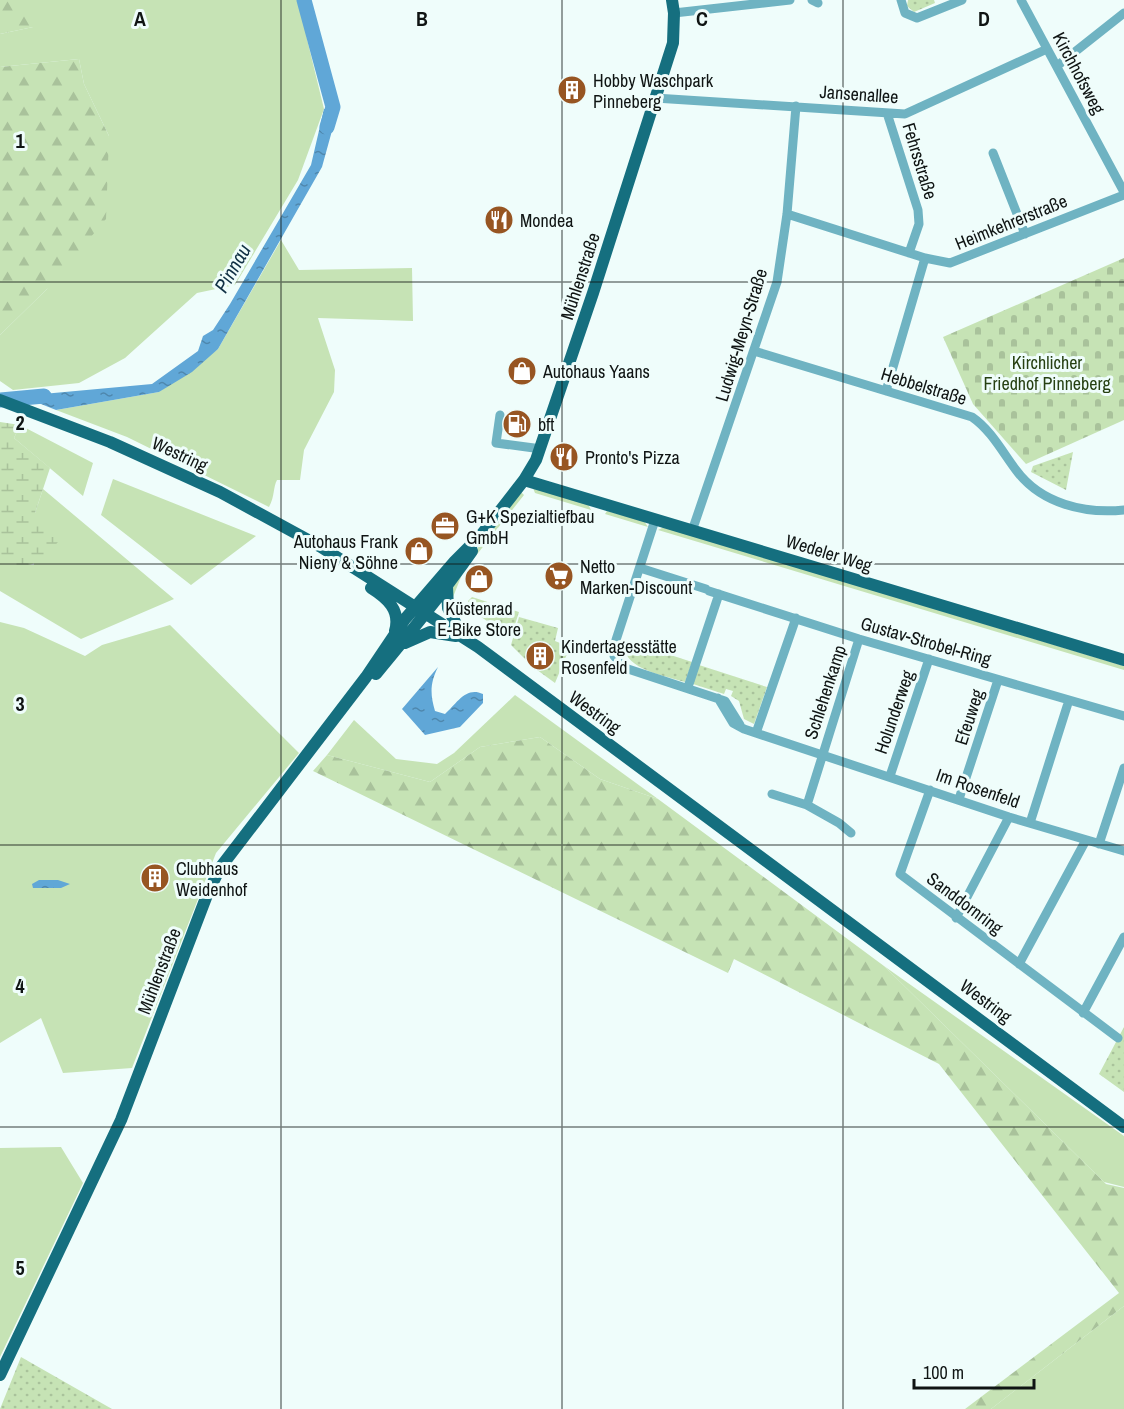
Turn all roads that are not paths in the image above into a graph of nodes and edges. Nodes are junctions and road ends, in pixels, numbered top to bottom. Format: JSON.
{"nodes":[{"id":1,"x":672,"y":0,"type":"edge"},
{"id":2,"x":790,"y":0,"type":"edge"},
{"id":3,"x":901,"y":0,"type":"edge"},
{"id":4,"x":962,"y":0,"type":"edge"},
{"id":5,"x":1021,"y":0,"type":"edge"},
{"id":6,"x":674,"y":13,"type":"junction"},
{"id":7,"x":1124,"y":13,"type":"edge"},
{"id":8,"x":1047,"y":49,"type":"junction"},
{"id":9,"x":1057,"y":66,"type":"junction"},
{"id":10,"x":655,"y":98,"type":"junction"},
{"id":11,"x":796,"y":106,"type":"junction"},
{"id":12,"x":888,"y":113,"type":"junction"},
{"id":13,"x":993,"y":153,"type":"dead end"},
{"id":14,"x":1124,"y":194,"type":"edge"},
{"id":15,"x":787,"y":214,"type":"junction"},
{"id":16,"x":1025,"y":234,"type":"junction"},
{"id":17,"x":909,"y":253,"type":"junction"},
{"id":18,"x":926,"y":258,"type":"junction"},
{"id":19,"x":754,"y":351,"type":"junction"},
{"id":20,"x":886,"y":391,"type":"junction"},
{"id":21,"x":0,"y":400,"type":"edge"},
{"id":22,"x":500,"y":415,"type":"dead end"},
{"id":23,"x":534,"y":448,"type":"dead end"},
{"id":24,"x":524,"y":480,"type":"junction"},
{"id":25,"x":1124,"y":510,"type":"edge"},
{"id":26,"x":655,"y":520,"type":"junction"},
{"id":27,"x":692,"y":531,"type":"junction"},
{"id":28,"x":482,"y":534,"type":"junction"},
{"id":29,"x":640,"y":568,"type":"junction"},
{"id":30,"x":352,"y":569,"type":"junction"},
{"id":31,"x":447,"y":587,"type":"junction"},
{"id":32,"x":719,"y":594,"type":"junction"},
{"id":33,"x":421,"y":610,"type":"junction"},
{"id":34,"x":796,"y":618,"type":"junction"},
{"id":35,"x":463,"y":638,"type":"junction"},
{"id":36,"x":859,"y":639,"type":"junction"},
{"id":37,"x":396,"y":641,"type":"junction"},
{"id":38,"x":929,"y":659,"type":"junction"},
{"id":39,"x":1124,"y":660,"type":"edge"},
{"id":40,"x":998,"y":680,"type":"junction"},
{"id":41,"x":688,"y":687,"type":"junction"},
{"id":42,"x":1069,"y":700,"type":"junction"},
{"id":43,"x":1124,"y":716,"type":"edge"},
{"id":44,"x":756,"y":733,"type":"junction"},
{"id":45,"x":822,"y":754,"type":"junction"},
{"id":46,"x":1124,"y":768,"type":"edge"},
{"id":47,"x":890,"y":776,"type":"junction"},
{"id":48,"x":930,"y":790,"type":"junction"},
{"id":49,"x":772,"y":794,"type":"dead end"},
{"id":50,"x":959,"y":799,"type":"junction"},
{"id":51,"x":807,"y":805,"type":"junction"},
{"id":52,"x":1009,"y":817,"type":"junction"},
{"id":53,"x":1030,"y":823,"type":"junction"},
{"id":54,"x":851,"y":833,"type":"dead end"},
{"id":55,"x":1086,"y":840,"type":"junction"},
{"id":56,"x":1099,"y":844,"type":"junction"},
{"id":57,"x":1124,"y":851,"type":"edge"},
{"id":58,"x":956,"y":918,"type":"junction"},
{"id":59,"x":1124,"y":937,"type":"edge"},
{"id":60,"x":1019,"y":964,"type":"junction"},
{"id":61,"x":1083,"y":1012,"type":"junction"},
{"id":62,"x":1118,"y":1038,"type":"dead end"},
{"id":63,"x":1124,"y":1127,"type":"edge"},
{"id":64,"x":0,"y":1375,"type":"edge"}],
"edges":[{"from":1,"to":6,"type":"main road","name":"Mühlenstraße"},
{"from":2,"to":6,"type":"street"},
{"from":3,"to":4,"type":"street"},
{"from":5,"to":8,"type":"street","name":"Kirchhofsweg"},
{"from":6,"to":10,"type":"main road","name":"Mühlenstraße"},
{"from":7,"to":9,"type":"street"},
{"from":8,"to":9,"type":"street","name":"Kirchhofsweg"},
{"from":8,"to":12,"type":"street","name":"Jansenallee"},
{"from":9,"to":14,"type":"street","name":"Kirchhofsweg"},
{"from":10,"to":11,"type":"street","name":"Jansenallee"},
{"from":10,"to":24,"type":"main road","name":"Mühlenstraße"},
{"from":11,"to":12,"type":"street","name":"Jansenallee"},
{"from":11,"to":15,"type":"street","name":"Ludwig-Meyn-Straße"},
{"from":12,"to":17,"type":"street","name":"Fehrsstraße"},
{"from":13,"to":16,"type":"street"},
{"from":14,"to":16,"type":"street","name":"Heimkehrerstraße"},
{"from":15,"to":17,"type":"street","name":"Heimkehrerstraße"},
{"from":15,"to":19,"type":"street","name":"Ludwig-Meyn-Straße"},
{"from":16,"to":18,"type":"street","name":"Heimkehrerstraße"},
{"from":17,"to":18,"type":"street","name":"Heimkehrerstraße"},
{"from":18,"to":20,"type":"street"},
{"from":19,"to":20,"type":"street","name":"Hebbelstraße"},
{"from":19,"to":27,"type":"street","name":"Ludwig-Meyn-Straße"},
{"from":20,"to":25,"type":"street","name":"Hebbelstraße"},
{"from":21,"to":30,"type":"main road","name":"Westring"},
{"from":22,"to":23,"type":"street"},
{"from":24,"to":26,"type":"main road","name":"Wedeler Weg"},
{"from":24,"to":28,"type":"main road","name":"Mühlenstraße"},
{"from":26,"to":27,"type":"main road","name":"Wedeler Weg"},
{"from":26,"to":29,"type":"street","name":"Im Rosenfeld"},
{"from":27,"to":39,"type":"main road","name":"Wedeler Weg"},
{"from":28,"to":31,"type":"main road","name":"Mühlenstraße"},
{"from":28,"to":33,"type":"main road","name":"Mühlenstraße"},
{"from":29,"to":32,"type":"street","name":"Gustav-Strobel-Ring"},
{"from":29,"to":41,"type":"street","name":"Im Rosenfeld"},
{"from":30,"to":33,"type":"main road","name":"Westring"},
{"from":30,"to":37,"type":"main road"},
{"from":31,"to":33,"type":"main road","name":"Mühlenstraße"},
{"from":31,"to":35,"type":"main road"},
{"from":32,"to":34,"type":"street","name":"Gustav-Strobel-Ring"},
{"from":32,"to":41,"type":"street"},
{"from":33,"to":35,"type":"main road","name":"Westring"},
{"from":33,"to":37,"type":"main road","name":"Mühlenstraße"},
{"from":34,"to":36,"type":"street","name":"Gustav-Strobel-Ring"},
{"from":34,"to":44,"type":"street"},
{"from":35,"to":37,"type":"main road"},
{"from":35,"to":63,"type":"main road","name":"Westring"},
{"from":36,"to":38,"type":"street","name":"Gustav-Strobel-Ring"},
{"from":36,"to":45,"type":"street","name":"Schlehenkamp"},
{"from":37,"to":64,"type":"main road","name":"Mühlenstraße"},
{"from":38,"to":40,"type":"street","name":"Gustav-Strobel-Ring"},
{"from":38,"to":47,"type":"street","name":"Holunderweg"},
{"from":40,"to":42,"type":"street","name":"Gustav-Strobel-Ring"},
{"from":40,"to":50,"type":"street","name":"Efeuweg"},
{"from":41,"to":44,"type":"street","name":"Im Rosenfeld"},
{"from":42,"to":43,"type":"street","name":"Gustav-Strobel-Ring"},
{"from":42,"to":53,"type":"street"},
{"from":44,"to":45,"type":"street","name":"Im Rosenfeld"},
{"from":45,"to":47,"type":"street","name":"Im Rosenfeld"},
{"from":45,"to":51,"type":"street"},
{"from":46,"to":56,"type":"street"},
{"from":47,"to":48,"type":"street","name":"Im Rosenfeld"},
{"from":48,"to":50,"type":"street","name":"Im Rosenfeld"},
{"from":48,"to":58,"type":"street","name":"Sanddornring"},
{"from":49,"to":51,"type":"street"},
{"from":50,"to":52,"type":"street","name":"Im Rosenfeld"},
{"from":51,"to":54,"type":"street"},
{"from":52,"to":53,"type":"street","name":"Im Rosenfeld"},
{"from":52,"to":58,"type":"street"},
{"from":53,"to":55,"type":"street","name":"Im Rosenfeld"},
{"from":55,"to":56,"type":"street","name":"Im Rosenfeld"},
{"from":55,"to":60,"type":"street"},
{"from":56,"to":57,"type":"street","name":"Im Rosenfeld"},
{"from":58,"to":60,"type":"street","name":"Sanddornring"},
{"from":59,"to":61,"type":"street"},
{"from":60,"to":61,"type":"street","name":"Sanddornring"},
{"from":61,"to":62,"type":"street","name":"Sanddornring"}]}
